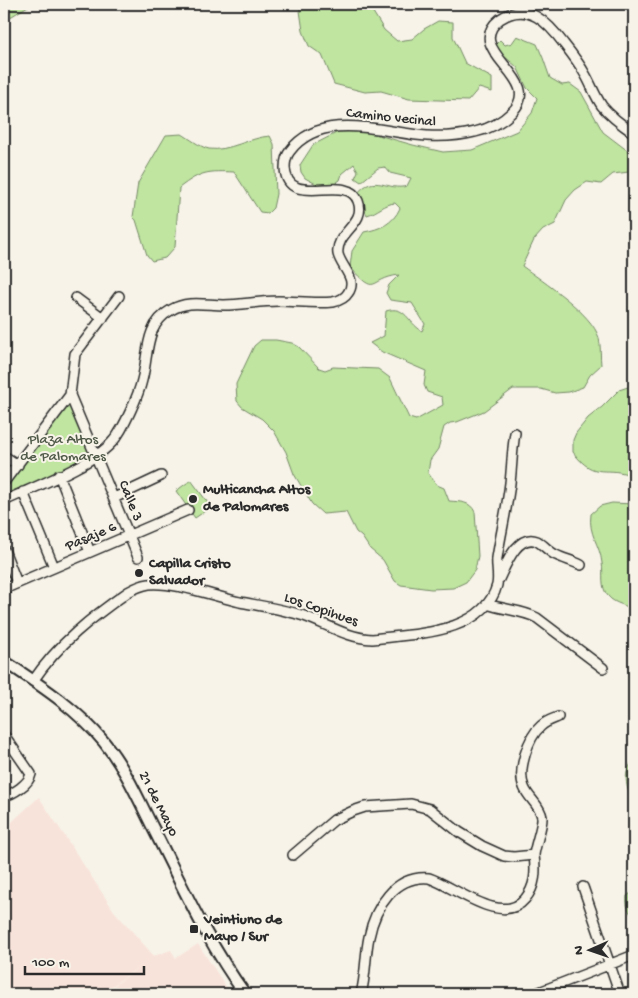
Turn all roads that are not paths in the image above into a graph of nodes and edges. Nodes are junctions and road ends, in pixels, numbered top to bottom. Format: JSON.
{"nodes":[{"id":1,"x":634,"y":133,"type":"edge"},
{"id":2,"x":119,"y":296,"type":"dead end"},
{"id":3,"x":76,"y":298,"type":"dead end"},
{"id":4,"x":103,"y":318,"type":"junction"},
{"id":5,"x":70,"y":394,"type":"junction"},
{"id":6,"x":515,"y":433,"type":"dead end"},
{"id":7,"x":4,"y":456,"type":"edge"},
{"id":8,"x":96,"y":457,"type":"junction"},
{"id":9,"x":18,"y":465,"type":"junction"},
{"id":10,"x":59,"y":475,"type":"junction"},
{"id":11,"x":162,"y":476,"type":"dead end"},
{"id":12,"x":4,"y":482,"type":"edge"},
{"id":13,"x":23,"y":492,"type":"junction"},
{"id":14,"x":114,"y":498,"type":"junction"},
{"id":15,"x":4,"y":501,"type":"edge"},
{"id":16,"x":188,"y":510,"type":"dead end"},
{"id":17,"x":129,"y":535,"type":"junction"},
{"id":18,"x":4,"y":550,"type":"edge"},
{"id":19,"x":90,"y":552,"type":"junction"},
{"id":20,"x":138,"y":557,"type":"dead end"},
{"id":21,"x":581,"y":565,"type":"dead end"},
{"id":22,"x":54,"y":567,"type":"junction"},
{"id":23,"x":16,"y":583,"type":"junction"},
{"id":24,"x":497,"y":584,"type":"junction"},
{"id":25,"x":4,"y":589,"type":"edge"},
{"id":26,"x":488,"y":604,"type":"junction"},
{"id":27,"x":4,"y":661,"type":"edge"},
{"id":28,"x":602,"y":668,"type":"dead end"},
{"id":29,"x":34,"y":681,"type":"junction"},
{"id":30,"x":558,"y":717,"type":"dead end"},
{"id":31,"x":4,"y":734,"type":"edge"},
{"id":32,"x":4,"y":796,"type":"edge"},
{"id":33,"x":294,"y":855,"type":"dead end"},
{"id":34,"x":534,"y":855,"type":"junction"},
{"id":35,"x":583,"y":887,"type":"dead end"},
{"id":36,"x":634,"y":955,"type":"edge"},
{"id":37,"x":610,"y":964,"type":"junction"},
{"id":38,"x":244,"y":994,"type":"edge"},
{"id":39,"x":361,"y":994,"type":"edge"},
{"id":40,"x":534,"y":994,"type":"edge"},
{"id":41,"x":620,"y":994,"type":"edge"}],
"edges":[{"from":1,"to":8,"type":"street","name":"Camino vecinal"},
{"from":2,"to":4,"type":"street","name":"Calle 3"},
{"from":3,"to":4,"type":"street"},
{"from":4,"to":5,"type":"street","name":"Calle 3"},
{"from":5,"to":8,"type":"street","name":"Calle 3"},
{"from":5,"to":9,"type":"street"},
{"from":6,"to":24,"type":"street"},
{"from":7,"to":9,"type":"street"},
{"from":8,"to":10,"type":"street"},
{"from":8,"to":14,"type":"street","name":"Calle 3"},
{"from":9,"to":12,"type":"street"},
{"from":10,"to":13,"type":"street"},
{"from":10,"to":19,"type":"street"},
{"from":11,"to":14,"type":"street"},
{"from":13,"to":15,"type":"street"},
{"from":13,"to":22,"type":"street"},
{"from":14,"to":17,"type":"street","name":"Calle 3"},
{"from":16,"to":17,"type":"street","name":"Pasaje 6"},
{"from":17,"to":19,"type":"street","name":"Pasaje 6"},
{"from":17,"to":20,"type":"street","name":"Calle 3"},
{"from":18,"to":23,"type":"street"},
{"from":19,"to":22,"type":"street","name":"Pasaje 6"},
{"from":21,"to":24,"type":"street"},
{"from":22,"to":23,"type":"street","name":"Pasaje 6"},
{"from":23,"to":25,"type":"street","name":"Pasaje 6"},
{"from":24,"to":26,"type":"street"},
{"from":26,"to":28,"type":"street"},
{"from":26,"to":29,"type":"street","name":"Los Copihues"},
{"from":27,"to":29,"type":"street","name":"21 de Mayo"},
{"from":29,"to":38,"type":"street","name":"21 de Mayo"},
{"from":30,"to":34,"type":"street"},
{"from":31,"to":32,"type":"street"},
{"from":33,"to":34,"type":"street"},
{"from":34,"to":39,"type":"street"},
{"from":35,"to":37,"type":"street"},
{"from":36,"to":37,"type":"street"},
{"from":37,"to":40,"type":"street"},
{"from":37,"to":41,"type":"street"}]}
